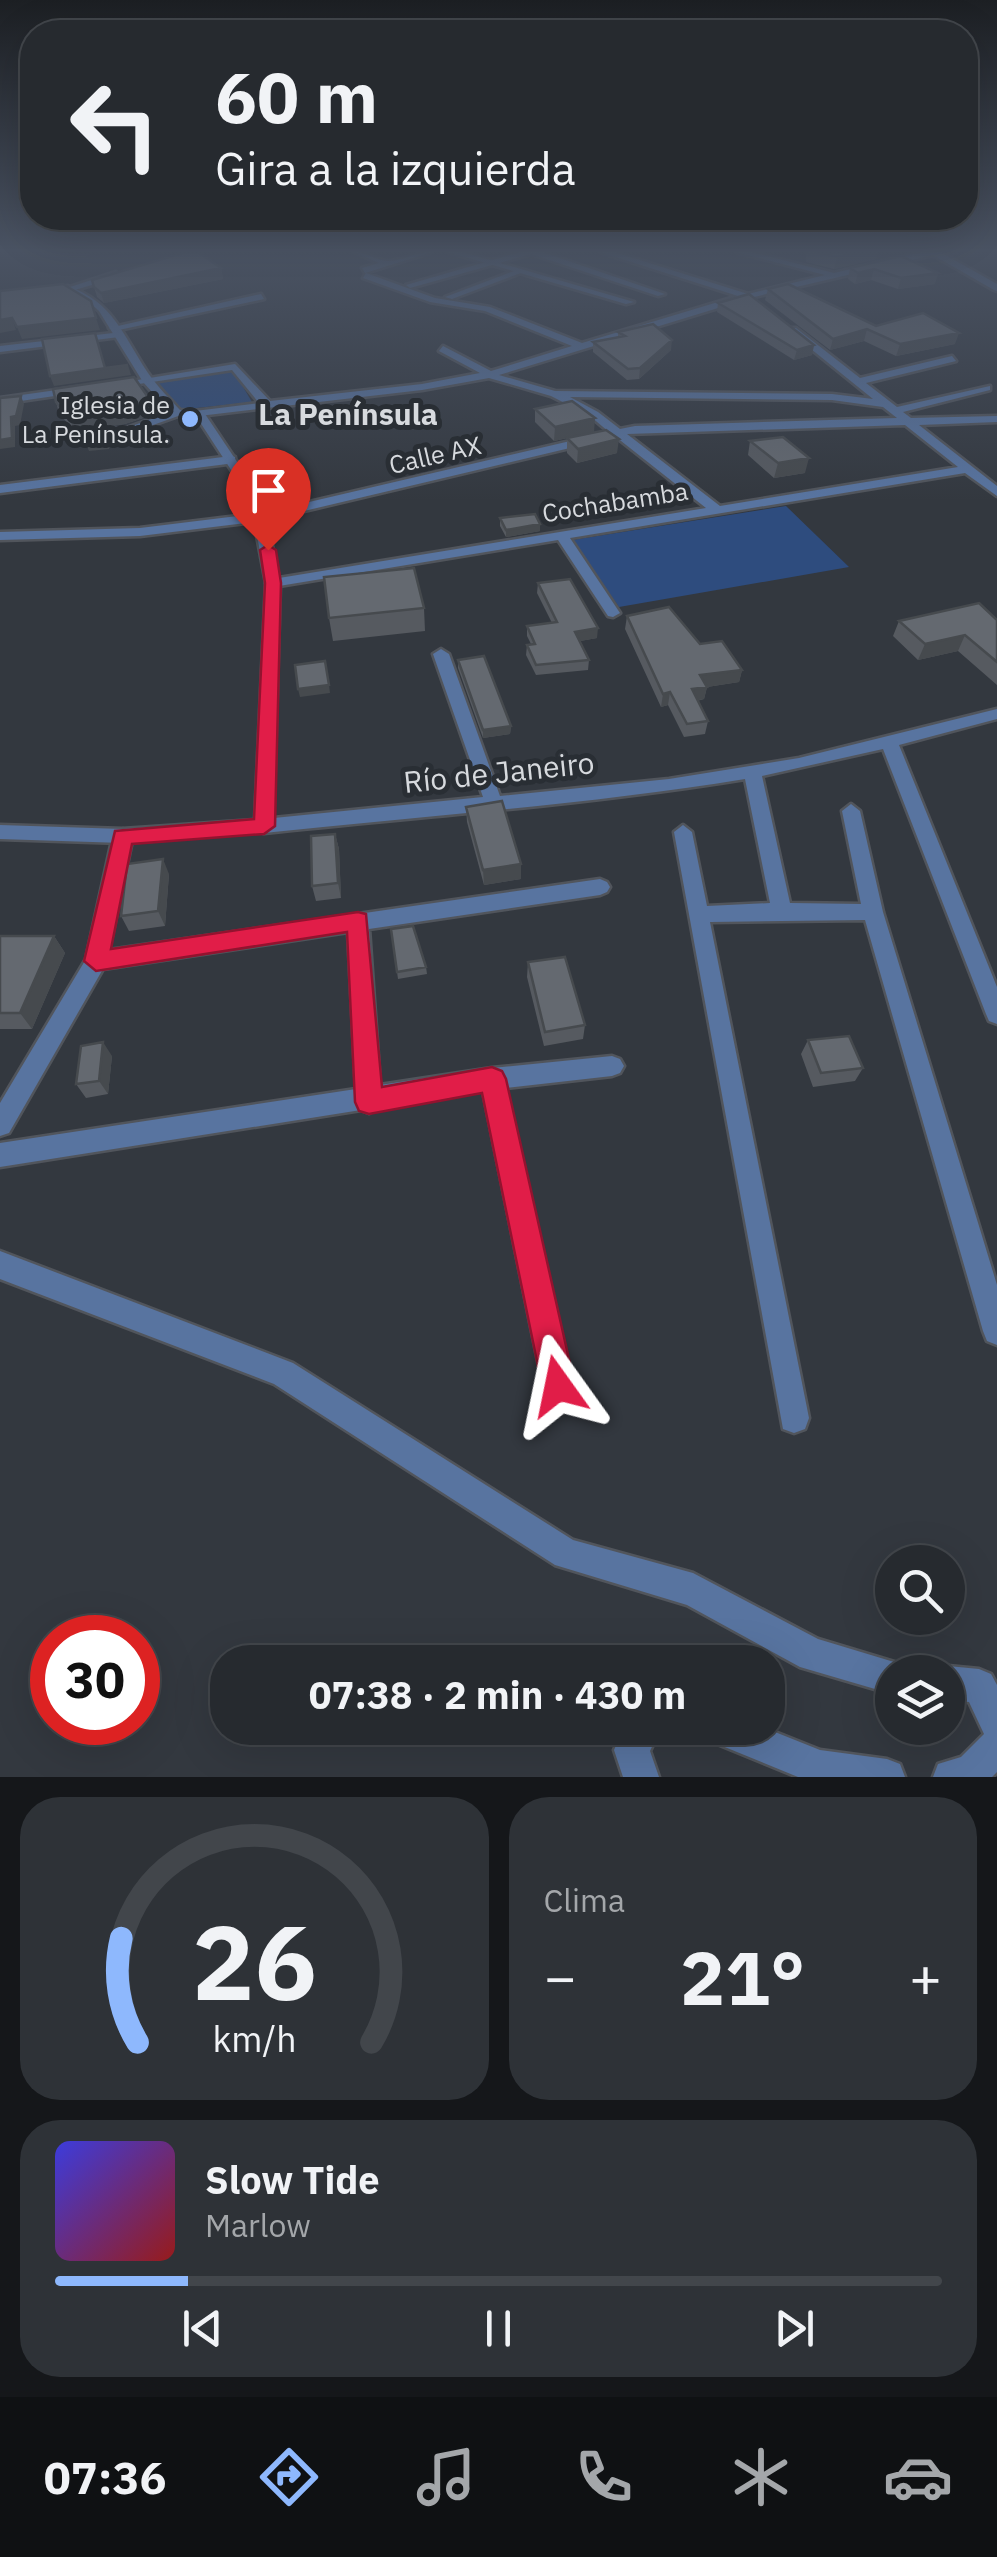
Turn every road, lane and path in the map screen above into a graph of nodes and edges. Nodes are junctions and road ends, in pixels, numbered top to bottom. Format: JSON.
{"nodes":[{"id":1,"x":92,"y":335,"type":"edge"},
{"id":2,"x":118,"y":335,"type":"edge"},
{"id":3,"x":552,"y":335,"type":"edge"},
{"id":4,"x":617,"y":335,"type":"edge"},
{"id":5,"x":801,"y":335,"type":"edge"},
{"id":6,"x":580,"y":346,"type":"junction"},
{"id":7,"x":442,"y":349,"type":"dead end"},
{"id":8,"x":0,"y":350,"type":"edge"},
{"id":9,"x":952,"y":359,"type":"dead end"},
{"id":10,"x":491,"y":374,"type":"junction"},
{"id":11,"x":146,"y":380,"type":"junction"},
{"id":12,"x":862,"y":382,"type":"junction"},
{"id":13,"x":108,"y":386,"type":"edge"},
{"id":14,"x":88,"y":388,"type":"edge"},
{"id":15,"x":986,"y":388,"type":"dead end"},
{"id":16,"x":556,"y":394,"type":"junction"},
{"id":17,"x":0,"y":401,"type":"edge"},
{"id":18,"x":266,"y":404,"type":"junction"},
{"id":19,"x":894,"y":407,"type":"junction"},
{"id":20,"x":177,"y":413,"type":"junction"},
{"id":21,"x":199,"y":413,"type":"junction"},
{"id":22,"x":908,"y":419,"type":"junction"},
{"id":23,"x":997,"y":419,"type":"edge"},
{"id":24,"x":616,"y":432,"type":"junction"},
{"id":25,"x":78,"y":436,"type":"edge"},
{"id":26,"x":231,"y":460,"type":"junction"},
{"id":27,"x":966,"y":469,"type":"junction"},
{"id":28,"x":0,"y":490,"type":"edge"},
{"id":29,"x":997,"y":492,"type":"edge"},
{"id":30,"x":716,"y":508,"type":"junction"},
{"id":31,"x":262,"y":517,"type":"junction"},
{"id":32,"x":561,"y":534,"type":"junction"},
{"id":33,"x":0,"y":536,"type":"edge"},
{"id":34,"x":273,"y":583,"type":"junction"},
{"id":35,"x":614,"y":613,"type":"dead end"},
{"id":36,"x":442,"y":654,"type":"dead end"},
{"id":37,"x":997,"y":714,"type":"edge"},
{"id":38,"x":889,"y":742,"type":"junction"},
{"id":39,"x":752,"y":772,"type":"junction"},
{"id":40,"x":494,"y":804,"type":"junction"},
{"id":41,"x":851,"y":811,"type":"dead end"},
{"id":42,"x":264,"y":826,"type":"junction"},
{"id":43,"x":0,"y":832,"type":"edge"},
{"id":44,"x":683,"y":832,"type":"dead end"},
{"id":45,"x":122,"y":836,"type":"junction"},
{"id":46,"x":600,"y":887,"type":"dead end"},
{"id":47,"x":782,"y":911,"type":"junction"},
{"id":48,"x":873,"y":912,"type":"junction"},
{"id":49,"x":701,"y":914,"type":"junction"},
{"id":50,"x":358,"y":921,"type":"junction"},
{"id":51,"x":96,"y":961,"type":"junction"},
{"id":52,"x":997,"y":1014,"type":"edge"},
{"id":53,"x":612,"y":1066,"type":"dead end"},
{"id":54,"x":492,"y":1079,"type":"junction"},
{"id":55,"x":369,"y":1102,"type":"junction"},
{"id":56,"x":0,"y":1125,"type":"edge"},
{"id":57,"x":0,"y":1155,"type":"edge"},
{"id":58,"x":0,"y":1264,"type":"edge"},
{"id":59,"x":997,"y":1330,"type":"edge"},
{"id":60,"x":558,"y":1386,"type":"dead end"},
{"id":61,"x":794,"y":1418,"type":"dead end"},
{"id":62,"x":875,"y":1673,"type":"edge"},
{"id":63,"x":965,"y":1685,"type":"edge"},
{"id":64,"x":997,"y":1722,"type":"edge"},
{"id":65,"x":634,"y":1745,"type":"edge"},
{"id":66,"x":764,"y":1745,"type":"edge"},
{"id":67,"x":997,"y":1746,"type":"edge"},
{"id":68,"x":642,"y":1777,"type":"edge"},
{"id":69,"x":887,"y":1777,"type":"edge"},
{"id":70,"x":951,"y":1777,"type":"edge"}],
"edges":[{"from":1,"to":8,"type":"street"},
{"from":2,"to":11,"type":"street"},
{"from":3,"to":6,"type":"street"},
{"from":4,"to":6,"type":"street"},
{"from":5,"to":12,"type":"street"},
{"from":6,"to":10,"type":"street"},
{"from":7,"to":10,"type":"street"},
{"from":9,"to":12,"type":"street"},
{"from":10,"to":16,"type":"street"},
{"from":10,"to":18,"type":"street"},
{"from":11,"to":13,"type":"street"},
{"from":11,"to":18,"type":"street"},
{"from":11,"to":20,"type":"street"},
{"from":12,"to":19,"type":"street"},
{"from":14,"to":17,"type":"street"},
{"from":15,"to":19,"type":"street"},
{"from":16,"to":19,"type":"street"},
{"from":16,"to":24,"type":"street"},
{"from":18,"to":21,"type":"street"},
{"from":19,"to":22,"type":"street"},
{"from":20,"to":21,"type":"street"},
{"from":20,"to":25,"type":"street"},
{"from":21,"to":26,"type":"street"},
{"from":22,"to":23,"type":"street","name":"Calle AX"},
{"from":22,"to":24,"type":"street","name":"Calle AX"},
{"from":22,"to":27,"type":"street"},
{"from":24,"to":30,"type":"street"},
{"from":24,"to":31,"type":"street","name":"Calle AX"},
{"from":26,"to":28,"type":"street"},
{"from":26,"to":31,"type":"street"},
{"from":27,"to":29,"type":"street"},
{"from":27,"to":30,"type":"street","name":"Cochabamba"},
{"from":30,"to":32,"type":"street","name":"Cochabamba"},
{"from":31,"to":33,"type":"street","name":"Calle AX"},
{"from":31,"to":34,"type":"street"},
{"from":32,"to":34,"type":"street","name":"Cochabamba"},
{"from":32,"to":35,"type":"street"},
{"from":34,"to":42,"type":"street"},
{"from":36,"to":40,"type":"street"},
{"from":37,"to":38,"type":"street","name":"Río de Janeiro"},
{"from":38,"to":39,"type":"street","name":"Río de Janeiro"},
{"from":38,"to":52,"type":"street"},
{"from":39,"to":40,"type":"street","name":"Río de Janeiro"},
{"from":39,"to":47,"type":"street"},
{"from":40,"to":42,"type":"street","name":"Río de Janeiro"},
{"from":41,"to":48,"type":"street"},
{"from":42,"to":45,"type":"street","name":"Río de Janeiro"},
{"from":43,"to":45,"type":"street","name":"Río de Janeiro"},
{"from":44,"to":49,"type":"street"},
{"from":45,"to":51,"type":"street"},
{"from":46,"to":50,"type":"street"},
{"from":47,"to":48,"type":"street"},
{"from":47,"to":49,"type":"street"},
{"from":48,"to":59,"type":"street"},
{"from":49,"to":61,"type":"street"},
{"from":50,"to":51,"type":"street"},
{"from":50,"to":55,"type":"street"},
{"from":51,"to":56,"type":"street"},
{"from":53,"to":54,"type":"street"},
{"from":54,"to":55,"type":"street"},
{"from":54,"to":60,"type":"street"},
{"from":55,"to":57,"type":"street"},
{"from":58,"to":62,"type":"street"},
{"from":63,"to":64,"type":"street"},
{"from":65,"to":68,"type":"street"},
{"from":66,"to":69,"type":"street"},
{"from":67,"to":70,"type":"street"}]}
